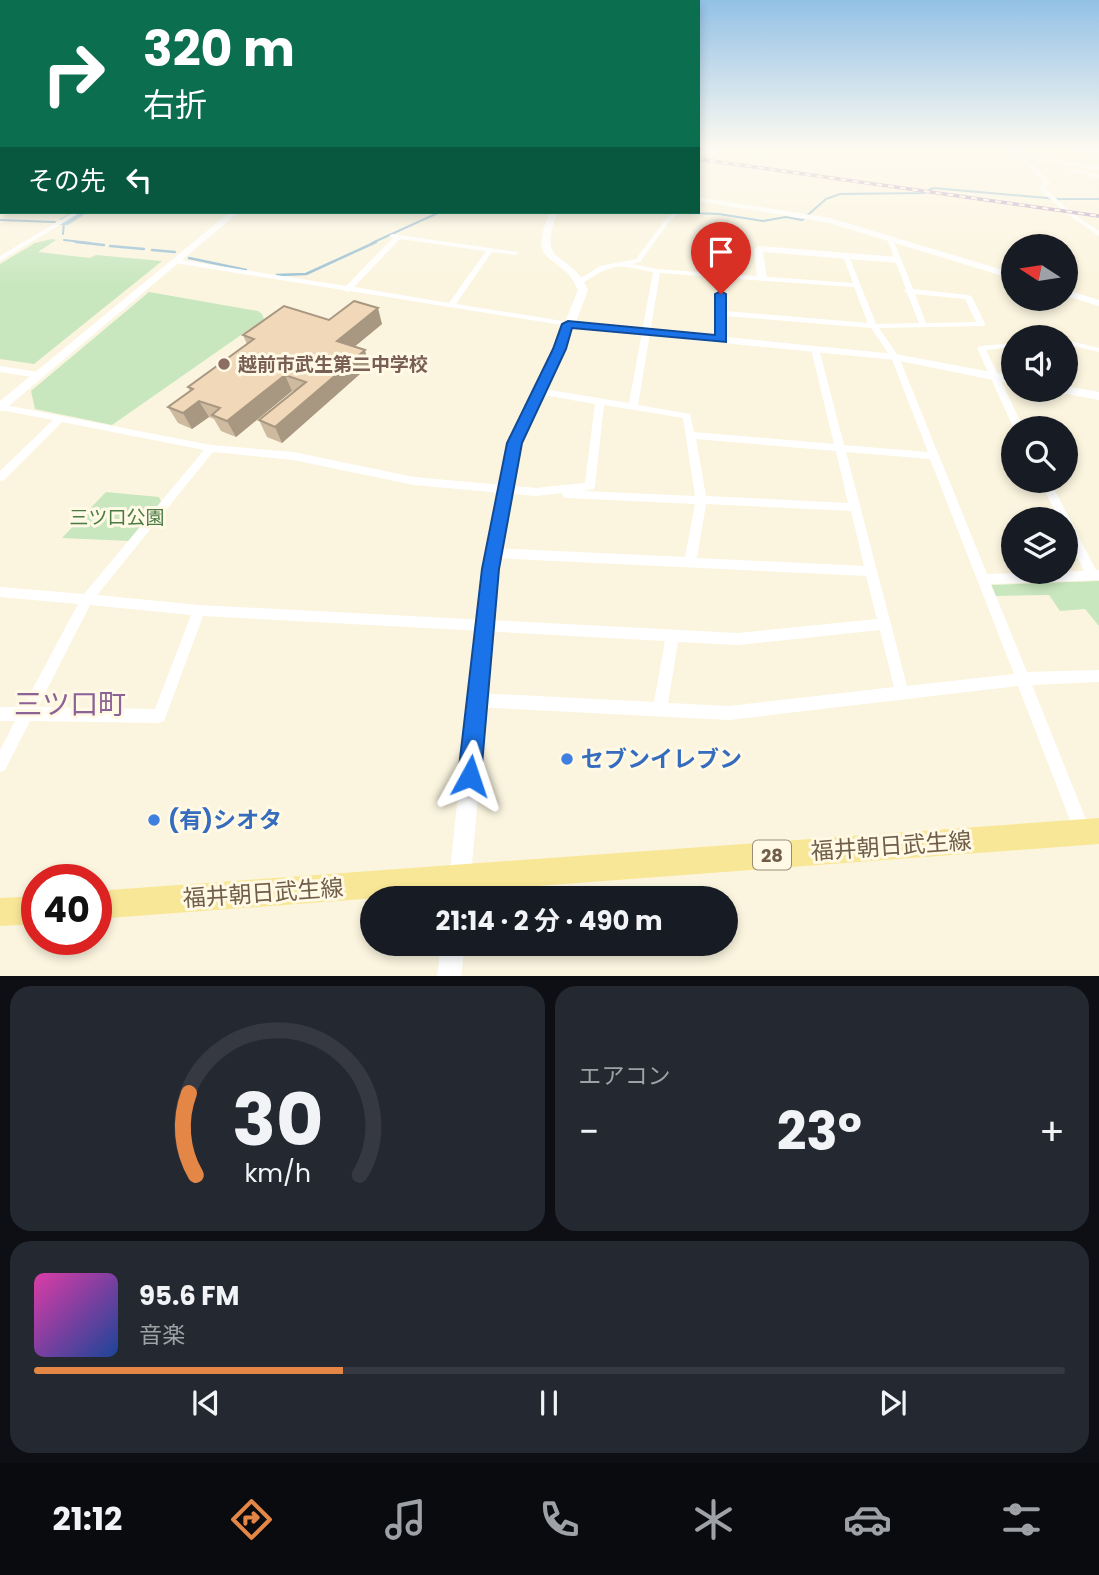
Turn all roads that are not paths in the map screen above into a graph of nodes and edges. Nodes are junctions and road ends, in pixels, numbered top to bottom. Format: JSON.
{"nodes":[{"id":1,"x":1047,"y":194,"type":"edge"},
{"id":2,"x":700,"y":199,"type":"edge"},
{"id":3,"x":75,"y":214,"type":"edge"},
{"id":4,"x":233,"y":214,"type":"edge"},
{"id":5,"x":553,"y":214,"type":"edge"},
{"id":6,"x":675,"y":214,"type":"edge"},
{"id":7,"x":1099,"y":234,"type":"edge"},
{"id":8,"x":890,"y":239,"type":"junction"},
{"id":9,"x":490,"y":250,"type":"junction"},
{"id":10,"x":515,"y":253,"type":"dead end"},
{"id":11,"x":846,"y":256,"type":"junction"},
{"id":12,"x":0,"y":259,"type":"edge"},
{"id":13,"x":898,"y":260,"type":"junction"},
{"id":14,"x":175,"y":261,"type":"junction"},
{"id":15,"x":626,"y":265,"type":"junction"},
{"id":16,"x":657,"y":271,"type":"junction"},
{"id":17,"x":1001,"y":272,"type":"edge"},
{"id":18,"x":720,"y":275,"type":"junction"},
{"id":19,"x":762,"y":278,"type":"junction"},
{"id":20,"x":580,"y":281,"type":"junction"},
{"id":21,"x":856,"y":285,"type":"junction"},
{"id":22,"x":347,"y":290,"type":"junction"},
{"id":23,"x":908,"y":291,"type":"junction"},
{"id":24,"x":1078,"y":297,"type":"edge"},
{"id":25,"x":1099,"y":303,"type":"edge"},
{"id":26,"x":451,"y":306,"type":"junction"},
{"id":27,"x":721,"y":313,"type":"junction"},
{"id":28,"x":568,"y":324,"type":"junction"},
{"id":29,"x":923,"y":324,"type":"junction"},
{"id":30,"x":873,"y":326,"type":"junction"},
{"id":31,"x":645,"y":332,"type":"junction"},
{"id":32,"x":722,"y":340,"type":"junction"},
{"id":33,"x":1078,"y":345,"type":"edge"},
{"id":34,"x":1001,"y":346,"type":"edge"},
{"id":35,"x":815,"y":349,"type":"junction"},
{"id":36,"x":1099,"y":350,"type":"edge"},
{"id":37,"x":895,"y":357,"type":"junction"},
{"id":38,"x":0,"y":369,"type":"edge"},
{"id":39,"x":38,"y":375,"type":"junction"},
{"id":40,"x":993,"y":376,"type":"junction"},
{"id":41,"x":1001,"y":378,"type":"edge"},
{"id":42,"x":538,"y":391,"type":"junction"},
{"id":43,"x":1078,"y":393,"type":"edge"},
{"id":44,"x":1098,"y":397,"type":"edge"},
{"id":45,"x":600,"y":402,"type":"junction"},
{"id":46,"x":0,"y":407,"type":"edge"},
{"id":47,"x":633,"y":407,"type":"junction"},
{"id":48,"x":1013,"y":416,"type":"edge"},
{"id":49,"x":60,"y":419,"type":"junction"},
{"id":50,"x":690,"y":436,"type":"junction"},
{"id":51,"x":211,"y":448,"type":"junction"},
{"id":52,"x":841,"y":449,"type":"junction"},
{"id":53,"x":934,"y":456,"type":"junction"},
{"id":54,"x":0,"y":477,"type":"edge"},
{"id":55,"x":505,"y":490,"type":"junction"},
{"id":56,"x":547,"y":492,"type":"junction"},
{"id":57,"x":701,"y":500,"type":"junction"},
{"id":58,"x":856,"y":506,"type":"junction"},
{"id":59,"x":1078,"y":544,"type":"edge"},
{"id":60,"x":493,"y":553,"type":"junction"},
{"id":61,"x":690,"y":562,"type":"junction"},
{"id":62,"x":871,"y":570,"type":"junction"},
{"id":63,"x":1096,"y":575,"type":"edge"},
{"id":64,"x":984,"y":579,"type":"junction"},
{"id":65,"x":0,"y":592,"type":"edge"},
{"id":66,"x":87,"y":598,"type":"junction"},
{"id":67,"x":198,"y":610,"type":"junction"},
{"id":68,"x":885,"y":624,"type":"junction"},
{"id":69,"x":485,"y":626,"type":"junction"},
{"id":70,"x":672,"y":636,"type":"junction"},
{"id":71,"x":1099,"y":676,"type":"edge"},
{"id":72,"x":1023,"y":679,"type":"junction"},
{"id":73,"x":902,"y":693,"type":"junction"},
{"id":74,"x":476,"y":700,"type":"junction"},
{"id":75,"x":660,"y":708,"type":"junction"},
{"id":76,"x":0,"y":713,"type":"edge"},
{"id":77,"x":28,"y":713,"type":"junction"},
{"id":78,"x":0,"y":765,"type":"edge"},
{"id":79,"x":1091,"y":831,"type":"edge"},
{"id":80,"x":459,"y":886,"type":"edge"},
{"id":81,"x":481,"y":886,"type":"edge"},
{"id":82,"x":360,"y":893,"type":"edge"},
{"id":83,"x":112,"y":904,"type":"edge"},
{"id":84,"x":21,"y":911,"type":"edge"},
{"id":85,"x":0,"y":912,"type":"edge"},
{"id":86,"x":451,"y":956,"type":"edge"},
{"id":87,"x":449,"y":976,"type":"edge"}],
"edges":[{"from":1,"to":7,"type":"street"},
{"from":2,"to":8,"type":"street"},
{"from":3,"to":12,"type":"street"},
{"from":4,"to":14,"type":"street"},
{"from":5,"to":20,"type":"street"},
{"from":6,"to":15,"type":"street"},
{"from":8,"to":13,"type":"street"},
{"from":8,"to":17,"type":"street"},
{"from":9,"to":10,"type":"street"},
{"from":9,"to":22,"type":"street"},
{"from":9,"to":26,"type":"street"},
{"from":11,"to":13,"type":"street"},
{"from":11,"to":19,"type":"street"},
{"from":11,"to":21,"type":"street"},
{"from":13,"to":23,"type":"street"},
{"from":14,"to":22,"type":"street"},
{"from":14,"to":39,"type":"street"},
{"from":15,"to":16,"type":"street"},
{"from":15,"to":20,"type":"street"},
{"from":16,"to":18,"type":"street"},
{"from":16,"to":31,"type":"street"},
{"from":18,"to":19,"type":"street"},
{"from":18,"to":27,"type":"street"},
{"from":19,"to":21,"type":"street"},
{"from":20,"to":28,"type":"street"},
{"from":21,"to":30,"type":"street"},
{"from":22,"to":26,"type":"street"},
{"from":23,"to":29,"type":"street"},
{"from":23,"to":29,"type":"street"},
{"from":24,"to":25,"type":"street"},
{"from":26,"to":28,"type":"street"},
{"from":27,"to":30,"type":"street"},
{"from":27,"to":32,"type":"street"},
{"from":28,"to":31,"type":"street"},
{"from":28,"to":42,"type":"street"},
{"from":29,"to":30,"type":"street"},
{"from":30,"to":37,"type":"street"},
{"from":31,"to":32,"type":"street"},
{"from":31,"to":47,"type":"street"},
{"from":32,"to":35,"type":"street"},
{"from":33,"to":36,"type":"street"},
{"from":34,"to":40,"type":"street"},
{"from":35,"to":37,"type":"street"},
{"from":35,"to":52,"type":"street"},
{"from":37,"to":40,"type":"street"},
{"from":37,"to":53,"type":"street"},
{"from":38,"to":39,"type":"street"},
{"from":39,"to":46,"type":"street"},
{"from":40,"to":41,"type":"street"},
{"from":40,"to":48,"type":"street"},
{"from":42,"to":45,"type":"street"},
{"from":42,"to":55,"type":"street"},
{"from":43,"to":44,"type":"street"},
{"from":45,"to":47,"type":"street"},
{"from":45,"to":56,"type":"street"},
{"from":46,"to":49,"type":"street"},
{"from":47,"to":50,"type":"street"},
{"from":49,"to":51,"type":"street"},
{"from":49,"to":54,"type":"street"},
{"from":50,"to":52,"type":"street"},
{"from":50,"to":57,"type":"street"},
{"from":51,"to":55,"type":"street"},
{"from":51,"to":66,"type":"street"},
{"from":52,"to":53,"type":"street"},
{"from":52,"to":58,"type":"street"},
{"from":53,"to":64,"type":"street"},
{"from":55,"to":56,"type":"street"},
{"from":55,"to":60,"type":"street"},
{"from":56,"to":57,"type":"street"},
{"from":57,"to":58,"type":"street"},
{"from":57,"to":61,"type":"street"},
{"from":58,"to":62,"type":"street"},
{"from":59,"to":63,"type":"street"},
{"from":60,"to":61,"type":"street"},
{"from":60,"to":69,"type":"street"},
{"from":61,"to":62,"type":"street"},
{"from":62,"to":68,"type":"street"},
{"from":63,"to":64,"type":"street"},
{"from":64,"to":72,"type":"street"},
{"from":65,"to":66,"type":"street"},
{"from":66,"to":67,"type":"street"},
{"from":66,"to":77,"type":"street"},
{"from":67,"to":69,"type":"street"},
{"from":67,"to":77,"type":"street"},
{"from":68,"to":70,"type":"street"},
{"from":68,"to":73,"type":"street"},
{"from":69,"to":70,"type":"street"},
{"from":69,"to":74,"type":"street"},
{"from":70,"to":75,"type":"street"},
{"from":71,"to":72,"type":"street"},
{"from":72,"to":73,"type":"street"},
{"from":72,"to":79,"type":"street"},
{"from":73,"to":75,"type":"street"},
{"from":74,"to":75,"type":"street"},
{"from":74,"to":80,"type":"street"},
{"from":76,"to":77,"type":"street"},
{"from":77,"to":78,"type":"street"},
{"from":79,"to":81,"type":"main road","name":"福井朝日武生線","number":"28"},
{"from":82,"to":83,"type":"main road","name":"福井朝日武生線","number":"28"},
{"from":84,"to":85,"type":"main road"},
{"from":86,"to":87,"type":"street"}]}
